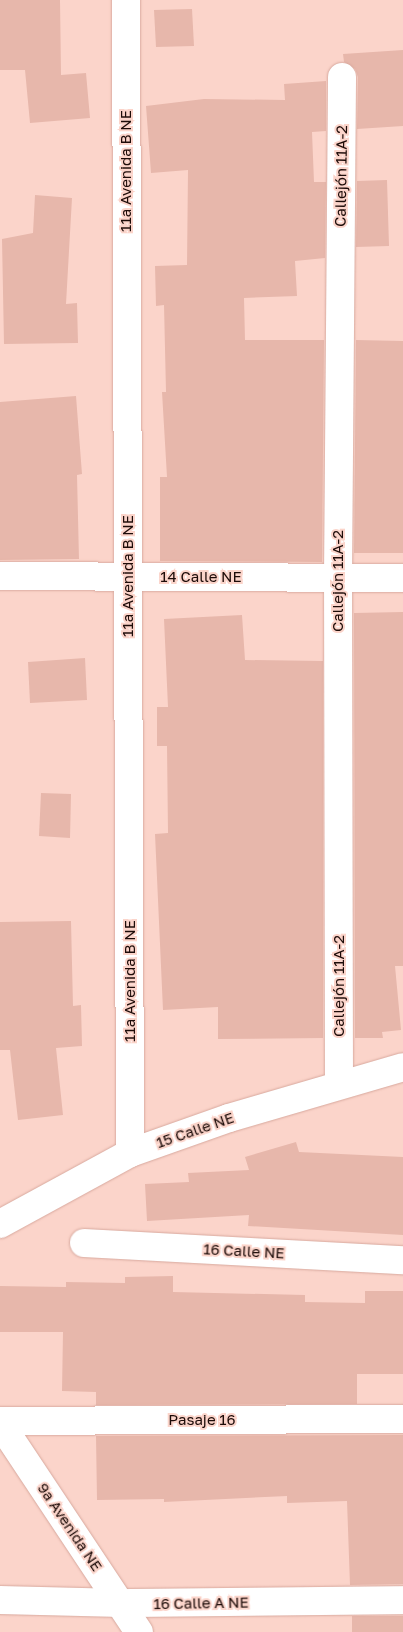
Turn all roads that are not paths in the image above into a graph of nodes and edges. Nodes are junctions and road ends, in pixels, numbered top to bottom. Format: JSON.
{"nodes":[{"id":1,"x":126,"y":0,"type":"edge"},
{"id":2,"x":342,"y":77,"type":"dead end"},
{"id":3,"x":0,"y":576,"type":"edge"},
{"id":4,"x":128,"y":576,"type":"junction"},
{"id":5,"x":338,"y":578,"type":"junction"},
{"id":6,"x":403,"y":578,"type":"edge"},
{"id":7,"x":403,"y":1067,"type":"edge"},
{"id":8,"x":339,"y":1085,"type":"junction"},
{"id":9,"x":130,"y":1153,"type":"junction"},
{"id":10,"x":0,"y":1224,"type":"edge"},
{"id":11,"x":84,"y":1243,"type":"dead end"},
{"id":12,"x":403,"y":1260,"type":"edge"},
{"id":13,"x":403,"y":1419,"type":"edge"},
{"id":14,"x":0,"y":1422,"type":"edge"},
{"id":15,"x":0,"y":1600,"type":"edge"},
{"id":16,"x":403,"y":1600,"type":"edge"},
{"id":17,"x":122,"y":1604,"type":"junction"},
{"id":18,"x":139,"y":1632,"type":"edge"}],
"edges":[{"from":1,"to":4,"type":"street","name":"11a Avenida B NE"},
{"from":2,"to":5,"type":"street","name":"Callejón 11A-2"},
{"from":3,"to":4,"type":"street","name":"14 Calle NE"},
{"from":4,"to":5,"type":"street","name":"14 Calle NE"},
{"from":4,"to":9,"type":"street","name":"11a Avenida B NE"},
{"from":5,"to":6,"type":"street","name":"14 Calle NE"},
{"from":5,"to":8,"type":"street","name":"Callejón 11A-2"},
{"from":7,"to":8,"type":"street","name":"15 Calle NE"},
{"from":8,"to":9,"type":"street","name":"15 Calle NE"},
{"from":9,"to":10,"type":"street","name":"15 Calle NE"},
{"from":11,"to":12,"type":"street","name":"16 Calle NE"},
{"from":13,"to":14,"type":"street","name":"Pasaje 16"},
{"from":14,"to":17,"type":"street","name":"9a Avenida NE"},
{"from":15,"to":17,"type":"street","name":"16 Calle A NE"},
{"from":16,"to":17,"type":"street","name":"16 Calle A NE"},
{"from":17,"to":18,"type":"street","name":"9a Avenida NE"}]}
